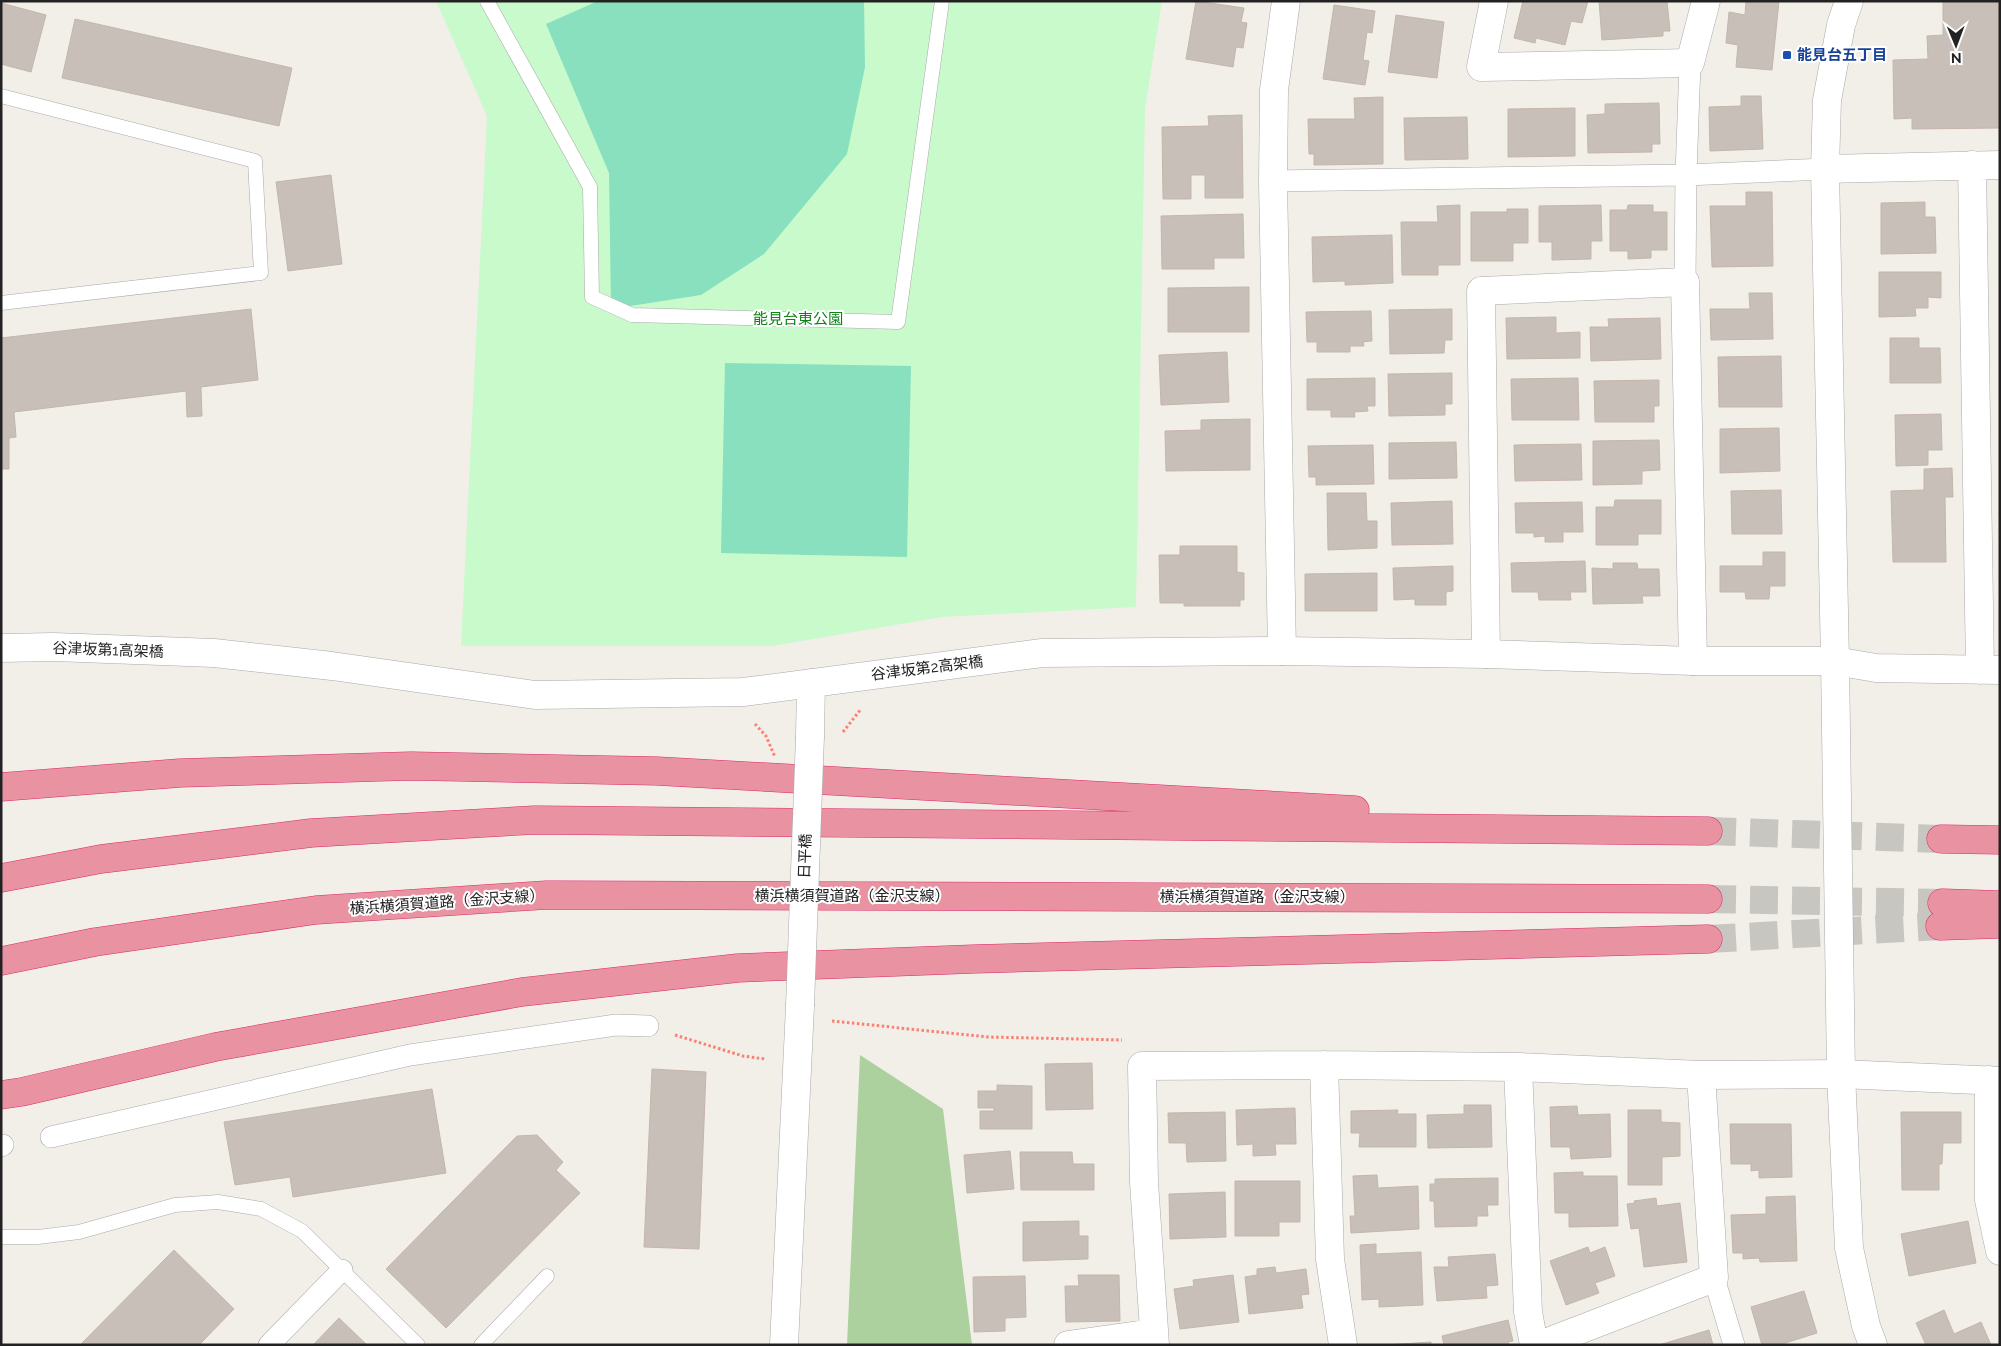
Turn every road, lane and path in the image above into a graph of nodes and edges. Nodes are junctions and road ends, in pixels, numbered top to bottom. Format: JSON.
{"nodes":[{"id":1,"x":486,"y":1,"type":"edge"},
{"id":2,"x":942,"y":1,"type":"edge"},
{"id":3,"x":1286,"y":1,"type":"edge"},
{"id":4,"x":1494,"y":1,"type":"edge"},
{"id":5,"x":1706,"y":1,"type":"edge"},
{"id":6,"x":1849,"y":1,"type":"edge"},
{"id":7,"x":1690,"y":63,"type":"junction"},
{"id":8,"x":1,"y":96,"type":"edge"},
{"id":9,"x":1972,"y":165,"type":"junction"},
{"id":10,"x":2000,"y":165,"type":"edge"},
{"id":11,"x":1824,"y":168,"type":"junction"},
{"id":12,"x":1686,"y":175,"type":"junction"},
{"id":13,"x":1273,"y":181,"type":"junction"},
{"id":14,"x":1685,"y":282,"type":"junction"},
{"id":15,"x":1,"y":303,"type":"edge"},
{"id":16,"x":1,"y":648,"type":"edge"},
{"id":17,"x":1282,"y":651,"type":"junction"},
{"id":18,"x":1486,"y":654,"type":"junction"},
{"id":19,"x":1693,"y":661,"type":"junction"},
{"id":20,"x":1835,"y":661,"type":"junction"},
{"id":21,"x":1990,"y":670,"type":"edge"},
{"id":22,"x":812,"y":683,"type":"junction"},
{"id":23,"x":743,"y":692,"type":"joint"},
{"id":24,"x":861,"y":709,"type":"dead end"},
{"id":25,"x":843,"y":732,"type":"dead end"},
{"id":26,"x":1,"y":787,"type":"edge"},
{"id":27,"x":1656,"y":830,"type":"junction"},
{"id":28,"x":1708,"y":831,"type":"tunnel mouth"},
{"id":29,"x":1941,"y":839,"type":"tunnel mouth"},
{"id":30,"x":2000,"y":840,"type":"edge"},
{"id":31,"x":1,"y":878,"type":"edge"},
{"id":32,"x":1708,"y":899,"type":"tunnel mouth"},
{"id":33,"x":2000,"y":904,"type":"edge"},
{"id":34,"x":2000,"y":924,"type":"edge"},
{"id":35,"x":1708,"y":939,"type":"tunnel mouth"},
{"id":36,"x":1,"y":960,"type":"edge"},
{"id":37,"x":842,"y":1022,"type":"dead end"},
{"id":38,"x":648,"y":1026,"type":"joint"},
{"id":39,"x":767,"y":1059,"type":"dead end"},
{"id":40,"x":1324,"y":1065,"type":"junction"},
{"id":41,"x":1142,"y":1066,"type":"junction"},
{"id":42,"x":1518,"y":1067,"type":"junction"},
{"id":43,"x":1841,"y":1074,"type":"junction"},
{"id":44,"x":1701,"y":1075,"type":"junction"},
{"id":45,"x":1994,"y":1080,"type":"edge"},
{"id":46,"x":1,"y":1095,"type":"edge"},
{"id":47,"x":51,"y":1137,"type":"dead end"},
{"id":48,"x":1,"y":1237,"type":"edge"},
{"id":49,"x":2000,"y":1251,"type":"edge"},
{"id":50,"x":342,"y":1270,"type":"junction"},
{"id":51,"x":547,"y":1276,"type":"dead end"},
{"id":52,"x":1714,"y":1278,"type":"junction"},
{"id":53,"x":1154,"y":1339,"type":"edge"},
{"id":54,"x":269,"y":1345,"type":"edge"},
{"id":55,"x":418,"y":1345,"type":"edge"},
{"id":56,"x":481,"y":1345,"type":"edge"},
{"id":57,"x":784,"y":1345,"type":"edge"},
{"id":58,"x":1068,"y":1345,"type":"edge"},
{"id":59,"x":1342,"y":1345,"type":"edge"},
{"id":60,"x":1534,"y":1345,"type":"edge"},
{"id":61,"x":1540,"y":1345,"type":"edge"},
{"id":62,"x":1734,"y":1345,"type":"edge"},
{"id":63,"x":1874,"y":1345,"type":"edge"}],
"edges":[{"from":1,"to":2,"type":"lane"},
{"from":3,"to":13,"type":"street"},
{"from":4,"to":7,"type":"street"},
{"from":5,"to":7,"type":"street"},
{"from":6,"to":11,"type":"street"},
{"from":7,"to":12,"type":"street"},
{"from":8,"to":15,"type":"lane"},
{"from":9,"to":10,"type":"street"},
{"from":9,"to":11,"type":"street"},
{"from":9,"to":21,"type":"street"},
{"from":11,"to":12,"type":"street"},
{"from":11,"to":20,"type":"street"},
{"from":12,"to":13,"type":"street"},
{"from":12,"to":14,"type":"street"},
{"from":13,"to":17,"type":"street"},
{"from":14,"to":18,"type":"street"},
{"from":14,"to":19,"type":"street"},
{"from":16,"to":23,"type":"street","name":"谷津坂第1高架橋"},
{"from":17,"to":18,"type":"street","name":"谷津坂第2高架橋"},
{"from":17,"to":22,"type":"street","name":"谷津坂第2高架橋"},
{"from":18,"to":19,"type":"street","name":"谷津坂第2高架橋"},
{"from":19,"to":20,"type":"street","name":"谷津坂第2高架橋"},
{"from":20,"to":21,"type":"street","name":"谷津坂第2高架橋"},
{"from":20,"to":43,"type":"street"},
{"from":22,"to":23,"type":"street","name":"谷津坂第2高架橋"},
{"from":22,"to":57,"type":"street","name":"日平橋","bridge":true},
{"from":24,"to":25,"type":"path"},
{"from":26,"to":27,"type":"highway"},
{"from":27,"to":28,"type":"highway"},
{"from":27,"to":31,"type":"highway"},
{"from":29,"to":30,"type":"highway"},
{"from":32,"to":36,"type":"highway","name":"横浜横須賀道路（金沢支線）"},
{"from":33,"to":34,"type":"highway"},
{"from":35,"to":46,"type":"highway"},
{"from":37,"to":41,"type":"path"},
{"from":38,"to":39,"type":"path"},
{"from":38,"to":47,"type":"street"},
{"from":40,"to":41,"type":"street"},
{"from":40,"to":42,"type":"street"},
{"from":40,"to":59,"type":"street"},
{"from":41,"to":53,"type":"street"},
{"from":42,"to":44,"type":"street"},
{"from":42,"to":60,"type":"street"},
{"from":43,"to":44,"type":"street"},
{"from":43,"to":45,"type":"street"},
{"from":43,"to":63,"type":"street"},
{"from":44,"to":52,"type":"street"},
{"from":45,"to":49,"type":"street"},
{"from":48,"to":50,"type":"lane"},
{"from":50,"to":54,"type":"street"},
{"from":50,"to":55,"type":"lane"},
{"from":51,"to":56,"type":"lane"},
{"from":52,"to":61,"type":"street"},
{"from":52,"to":62,"type":"street"},
{"from":53,"to":58,"type":"street"}]}
